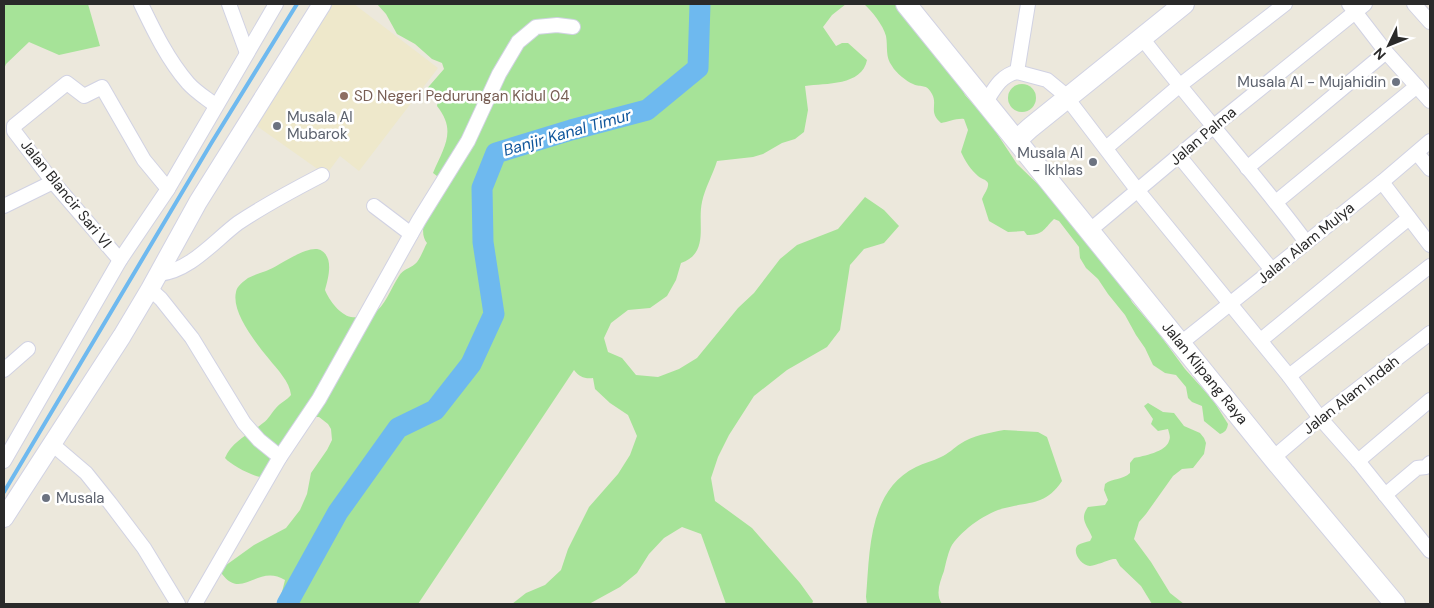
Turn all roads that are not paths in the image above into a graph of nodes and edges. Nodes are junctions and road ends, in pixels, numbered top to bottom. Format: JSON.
{"nodes":[{"id":1,"x":141,"y":4,"type":"edge"},
{"id":2,"x":228,"y":4,"type":"edge"},
{"id":3,"x":276,"y":4,"type":"edge"},
{"id":4,"x":322,"y":4,"type":"edge"},
{"id":5,"x":906,"y":4,"type":"edge"},
{"id":6,"x":1028,"y":4,"type":"edge"},
{"id":7,"x":1184,"y":4,"type":"edge"},
{"id":8,"x":1285,"y":4,"type":"edge"},
{"id":9,"x":1414,"y":4,"type":"edge"},
{"id":10,"x":1356,"y":6,"type":"edge"},
{"id":11,"x":1430,"y":21,"type":"edge"},
{"id":12,"x":573,"y":27,"type":"dead end"},
{"id":13,"x":1142,"y":38,"type":"junction"},
{"id":14,"x":1386,"y":52,"type":"junction"},
{"id":15,"x":247,"y":53,"type":"junction"},
{"id":16,"x":1017,"y":72,"type":"junction"},
{"id":17,"x":1179,"y":86,"type":"junction"},
{"id":18,"x":1417,"y":86,"type":"junction"},
{"id":19,"x":1067,"y":98,"type":"junction"},
{"id":20,"x":1430,"y":101,"type":"edge"},
{"id":21,"x":986,"y":102,"type":"junction"},
{"id":22,"x":215,"y":105,"type":"junction"},
{"id":23,"x":1214,"y":126,"type":"junction"},
{"id":24,"x":1017,"y":140,"type":"junction"},
{"id":25,"x":1430,"y":141,"type":"edge"},
{"id":26,"x":1106,"y":148,"type":"junction"},
{"id":27,"x":1417,"y":153,"type":"junction"},
{"id":28,"x":1179,"y":156,"type":"junction"},
{"id":29,"x":1247,"y":168,"type":"junction"},
{"id":30,"x":1430,"y":169,"type":"edge"},
{"id":31,"x":322,"y":175,"type":"dead end"},
{"id":32,"x":53,"y":182,"type":"junction"},
{"id":33,"x":1382,"y":182,"type":"junction"},
{"id":34,"x":168,"y":189,"type":"junction"},
{"id":35,"x":1138,"y":191,"type":"junction"},
{"id":36,"x":1276,"y":202,"type":"junction"},
{"id":37,"x":4,"y":206,"type":"edge"},
{"id":38,"x":374,"y":206,"type":"dead end"},
{"id":39,"x":1409,"y":218,"type":"junction"},
{"id":40,"x":1089,"y":231,"type":"junction"},
{"id":41,"x":411,"y":234,"type":"junction"},
{"id":42,"x":1306,"y":242,"type":"junction"},
{"id":43,"x":1430,"y":245,"type":"edge"},
{"id":44,"x":120,"y":260,"type":"junction"},
{"id":45,"x":1430,"y":266,"type":"edge"},
{"id":46,"x":1272,"y":270,"type":"junction"},
{"id":47,"x":154,"y":281,"type":"junction"},
{"id":48,"x":1231,"y":304,"type":"junction"},
{"id":49,"x":1430,"y":333,"type":"edge"},
{"id":50,"x":1261,"y":340,"type":"junction"},
{"id":51,"x":1182,"y":343,"type":"junction"},
{"id":52,"x":28,"y":349,"type":"dead end"},
{"id":53,"x":4,"y":370,"type":"edge"},
{"id":54,"x":1289,"y":376,"type":"junction"},
{"id":55,"x":1430,"y":400,"type":"edge"},
{"id":56,"x":1320,"y":418,"type":"junction"},
{"id":57,"x":52,"y":444,"type":"junction"},
{"id":58,"x":280,"y":457,"type":"junction"},
{"id":59,"x":1273,"y":458,"type":"junction"},
{"id":60,"x":1358,"y":461,"type":"junction"},
{"id":61,"x":4,"y":462,"type":"edge"},
{"id":62,"x":1429,"y":467,"type":"edge"},
{"id":63,"x":1385,"y":495,"type":"junction"},
{"id":64,"x":4,"y":518,"type":"edge"},
{"id":65,"x":1430,"y":551,"type":"edge"},
{"id":66,"x":178,"y":604,"type":"edge"},
{"id":67,"x":195,"y":604,"type":"edge"},
{"id":68,"x":1395,"y":604,"type":"edge"}],
"edges":[{"from":1,"to":22,"type":"street"},
{"from":2,"to":15,"type":"street"},
{"from":3,"to":15,"type":"street"},
{"from":4,"to":47,"type":"street"},
{"from":5,"to":21,"type":"main road","name":"Jalan Klipang Raya"},
{"from":6,"to":16,"type":"street"},
{"from":7,"to":13,"type":"main road"},
{"from":8,"to":17,"type":"street"},
{"from":9,"to":11,"type":"street"},
{"from":10,"to":14,"type":"street"},
{"from":10,"to":23,"type":"street","name":"Jalan Palma"},
{"from":12,"to":41,"type":"street"},
{"from":13,"to":17,"type":"street"},
{"from":13,"to":19,"type":"main road"},
{"from":14,"to":18,"type":"street"},
{"from":14,"to":29,"type":"street"},
{"from":15,"to":22,"type":"street"},
{"from":16,"to":19,"type":"street"},
{"from":16,"to":21,"type":"street"},
{"from":17,"to":23,"type":"street"},
{"from":17,"to":26,"type":"street"},
{"from":18,"to":20,"type":"street"},
{"from":18,"to":36,"type":"street"},
{"from":19,"to":24,"type":"main road"},
{"from":19,"to":26,"type":"street"},
{"from":21,"to":24,"type":"main road","name":"Jalan Klipang Raya"},
{"from":22,"to":34,"type":"street"},
{"from":23,"to":28,"type":"street","name":"Jalan Palma"},
{"from":23,"to":29,"type":"street"},
{"from":24,"to":40,"type":"main road","name":"Jalan Klipang Raya"},
{"from":25,"to":27,"type":"street","name":"Jalan Alam Mulya"},
{"from":26,"to":35,"type":"street"},
{"from":27,"to":30,"type":"street"},
{"from":27,"to":33,"type":"street","name":"Jalan Alam Mulya"},
{"from":28,"to":35,"type":"street","name":"Jalan Palma"},
{"from":28,"to":46,"type":"street"},
{"from":29,"to":36,"type":"street"},
{"from":31,"to":47,"type":"street"},
{"from":32,"to":34,"type":"street","name":"Jalan Blancir Sari VI"},
{"from":32,"to":37,"type":"street"},
{"from":32,"to":44,"type":"street","name":"Jalan Blancir Sari VI"},
{"from":33,"to":39,"type":"street"},
{"from":33,"to":42,"type":"street","name":"Jalan Alam Mulya"},
{"from":34,"to":44,"type":"street"},
{"from":35,"to":40,"type":"street","name":"Jalan Palma"},
{"from":35,"to":48,"type":"street"},
{"from":36,"to":42,"type":"street"},
{"from":38,"to":41,"type":"street"},
{"from":39,"to":43,"type":"street"},
{"from":39,"to":50,"type":"street"},
{"from":40,"to":51,"type":"main road","name":"Jalan Klipang Raya"},
{"from":41,"to":58,"type":"street"},
{"from":42,"to":46,"type":"street","name":"Jalan Alam Mulya"},
{"from":44,"to":61,"type":"street"},
{"from":45,"to":54,"type":"street"},
{"from":46,"to":48,"type":"street","name":"Jalan Alam Mulya"},
{"from":47,"to":57,"type":"street"},
{"from":47,"to":58,"type":"street"},
{"from":48,"to":50,"type":"street"},
{"from":48,"to":51,"type":"street","name":"Jalan Alam Mulya"},
{"from":49,"to":56,"type":"street","name":"Jalan Alam Indah"},
{"from":50,"to":54,"type":"street"},
{"from":51,"to":59,"type":"main road","name":"Jalan Klipang Raya"},
{"from":52,"to":53,"type":"street"},
{"from":54,"to":56,"type":"street"},
{"from":55,"to":60,"type":"street"},
{"from":56,"to":59,"type":"street","name":"Jalan Alam Indah"},
{"from":56,"to":60,"type":"street"},
{"from":57,"to":64,"type":"street"},
{"from":57,"to":66,"type":"street"},
{"from":58,"to":67,"type":"street"},
{"from":59,"to":68,"type":"main road","name":"Jalan Klipang Raya"},
{"from":60,"to":63,"type":"street"},
{"from":62,"to":63,"type":"street"},
{"from":63,"to":65,"type":"street"}]}
